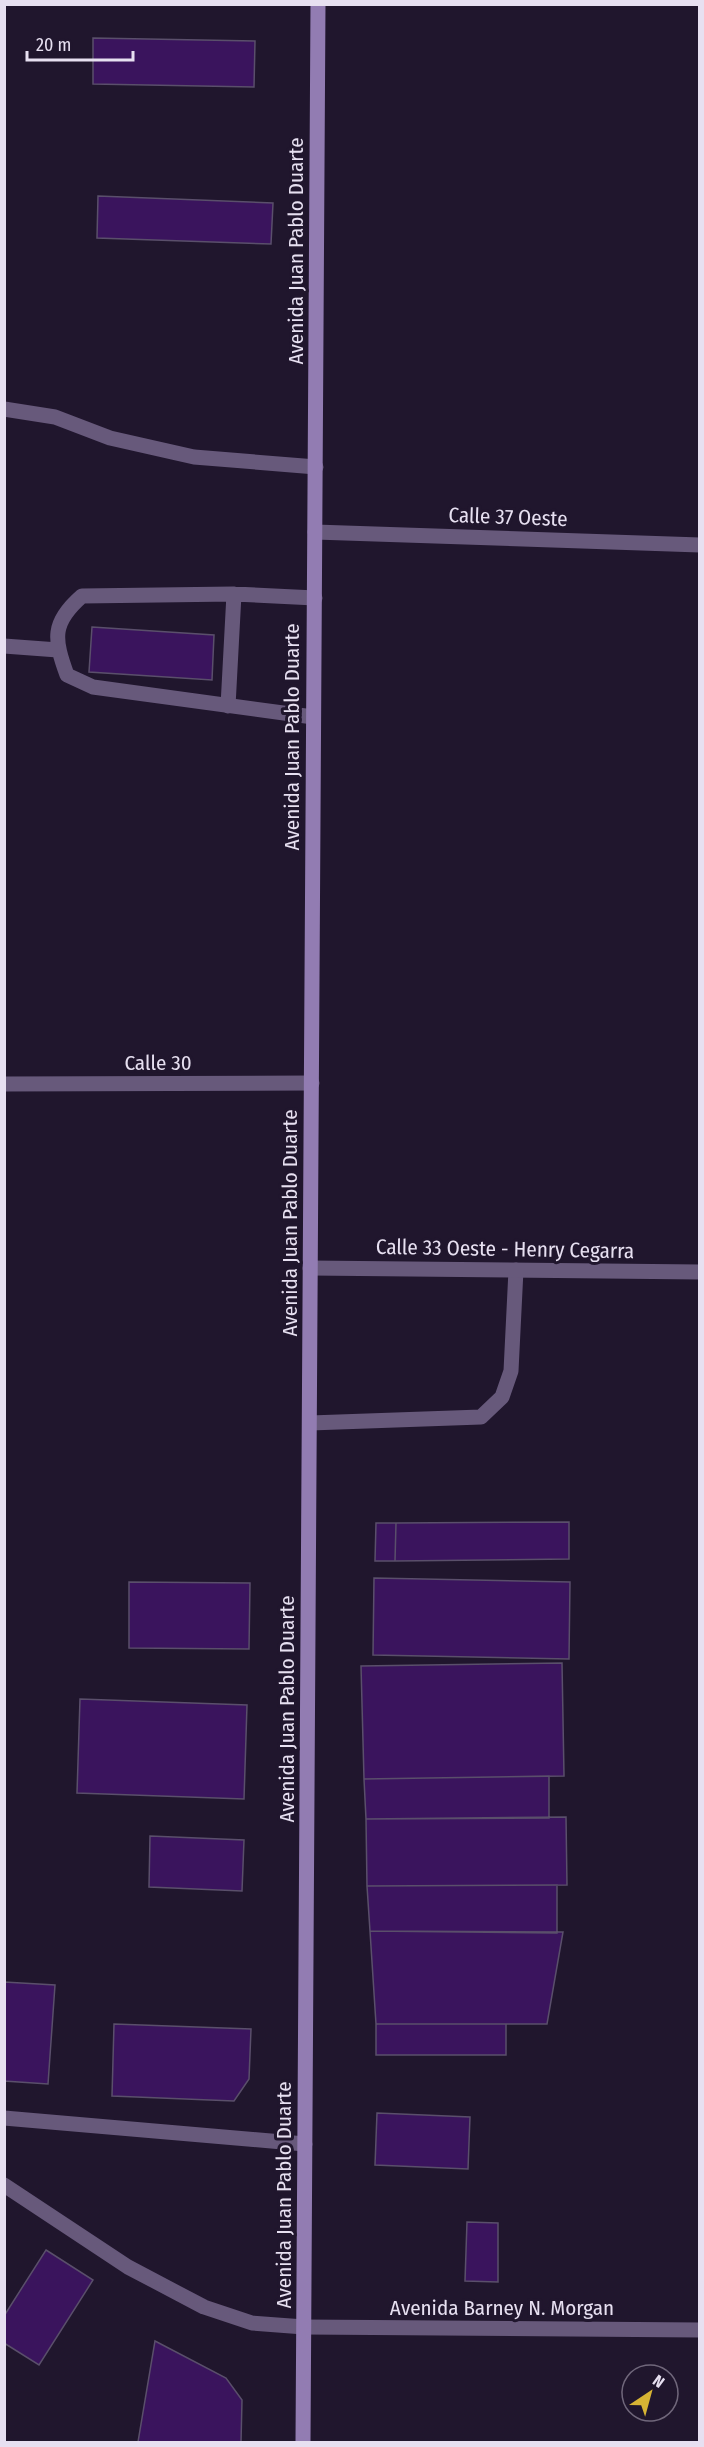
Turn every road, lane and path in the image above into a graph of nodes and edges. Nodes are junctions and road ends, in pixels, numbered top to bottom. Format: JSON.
{"nodes":[{"id":1,"x":318,"y":4,"type":"edge"},
{"id":2,"x":4,"y":409,"type":"edge"},
{"id":3,"x":316,"y":467,"type":"junction"},
{"id":4,"x":315,"y":532,"type":"junction"},
{"id":5,"x":699,"y":545,"type":"edge"},
{"id":6,"x":234,"y":594,"type":"junction"},
{"id":7,"x":315,"y":598,"type":"junction"},
{"id":8,"x":4,"y":646,"type":"edge"},
{"id":9,"x":58,"y":650,"type":"junction"},
{"id":10,"x":228,"y":706,"type":"junction"},
{"id":11,"x":313,"y":717,"type":"junction"},
{"id":12,"x":312,"y":1083,"type":"junction"},
{"id":13,"x":4,"y":1084,"type":"edge"},
{"id":14,"x":310,"y":1268,"type":"junction"},
{"id":15,"x":516,"y":1270,"type":"junction"},
{"id":16,"x":699,"y":1272,"type":"edge"},
{"id":17,"x":310,"y":1423,"type":"junction"},
{"id":18,"x":4,"y":2118,"type":"edge"},
{"id":19,"x":305,"y":2144,"type":"junction"},
{"id":20,"x":4,"y":2185,"type":"edge"},
{"id":21,"x":304,"y":2327,"type":"junction"},
{"id":22,"x":699,"y":2330,"type":"edge"},
{"id":23,"x":303,"y":2442,"type":"edge"}],
"edges":[{"from":1,"to":3,"type":"main road","name":"Avenida Juan Pablo Duarte"},
{"from":2,"to":3,"type":"street"},
{"from":3,"to":4,"type":"main road","name":"Avenida Juan Pablo Duarte"},
{"from":4,"to":5,"type":"street","name":"Calle 37 Oeste"},
{"from":4,"to":7,"type":"main road","name":"Avenida Juan Pablo Duarte"},
{"from":6,"to":7,"type":"street"},
{"from":6,"to":9,"type":"street"},
{"from":6,"to":10,"type":"street"},
{"from":7,"to":11,"type":"main road","name":"Avenida Juan Pablo Duarte"},
{"from":8,"to":9,"type":"street"},
{"from":9,"to":10,"type":"street"},
{"from":10,"to":11,"type":"street"},
{"from":11,"to":12,"type":"main road","name":"Avenida Juan Pablo Duarte"},
{"from":12,"to":13,"type":"street","name":"Calle 30"},
{"from":12,"to":14,"type":"main road","name":"Avenida Juan Pablo Duarte"},
{"from":14,"to":15,"type":"street","name":"Calle 33 Oeste - Henry Cegarra"},
{"from":14,"to":17,"type":"main road","name":"Avenida Juan Pablo Duarte"},
{"from":15,"to":16,"type":"street","name":"Calle 33 Oeste - Henry Cegarra"},
{"from":15,"to":17,"type":"street"},
{"from":17,"to":19,"type":"main road","name":"Avenida Juan Pablo Duarte"},
{"from":18,"to":19,"type":"street"},
{"from":19,"to":21,"type":"main road","name":"Avenida Juan Pablo Duarte"},
{"from":20,"to":21,"type":"street","name":"Avenida Barney N. Morgan"},
{"from":21,"to":22,"type":"street","name":"Avenida Barney N. Morgan"},
{"from":21,"to":23,"type":"main road","name":"Avenida Juan Pablo Duarte"}]}
